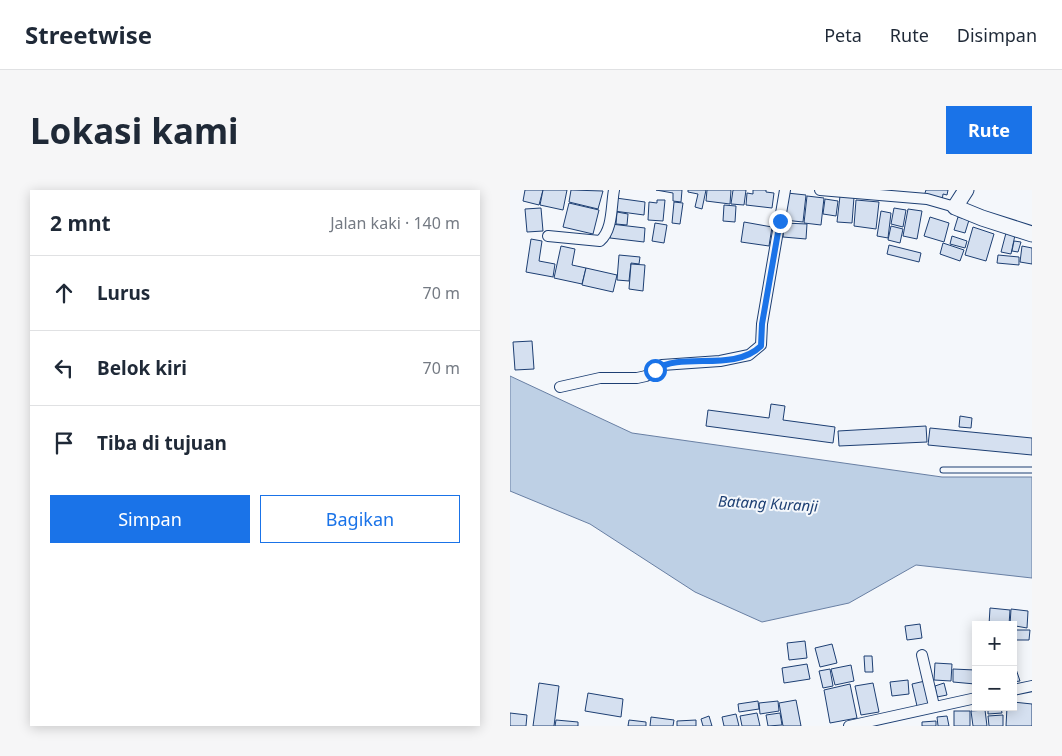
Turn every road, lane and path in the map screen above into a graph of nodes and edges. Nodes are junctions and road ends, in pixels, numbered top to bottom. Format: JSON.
{"nodes":[{"id":1,"x":614,"y":190,"type":"edge"},
{"id":2,"x":785,"y":190,"type":"edge"},
{"id":3,"x":820,"y":190,"type":"edge"},
{"id":4,"x":966,"y":190,"type":"edge"},
{"id":5,"x":955,"y":207,"type":"junction"},
{"id":6,"x":1032,"y":234,"type":"edge"},
{"id":7,"x":548,"y":236,"type":"dead end"},
{"id":8,"x":560,"y":388,"type":"dead end"},
{"id":9,"x":943,"y":470,"type":"dead end"},
{"id":10,"x":1032,"y":470,"type":"edge"},
{"id":11,"x":922,"y":655,"type":"dead end"},
{"id":12,"x":1032,"y":686,"type":"edge"},
{"id":13,"x":1017,"y":689,"type":"edge"},
{"id":14,"x":972,"y":699,"type":"edge"},
{"id":15,"x":934,"y":706,"type":"junction"},
{"id":16,"x":849,"y":726,"type":"edge"}],
"edges":[{"from":1,"to":7,"type":"street"},
{"from":2,"to":8,"type":"street"},
{"from":3,"to":5,"type":"street"},
{"from":4,"to":5,"type":"street"},
{"from":5,"to":6,"type":"street"},
{"from":9,"to":10,"type":"lane"},
{"from":11,"to":15,"type":"street"},
{"from":12,"to":13,"type":"street"},
{"from":14,"to":15,"type":"street"},
{"from":15,"to":16,"type":"street"}]}
